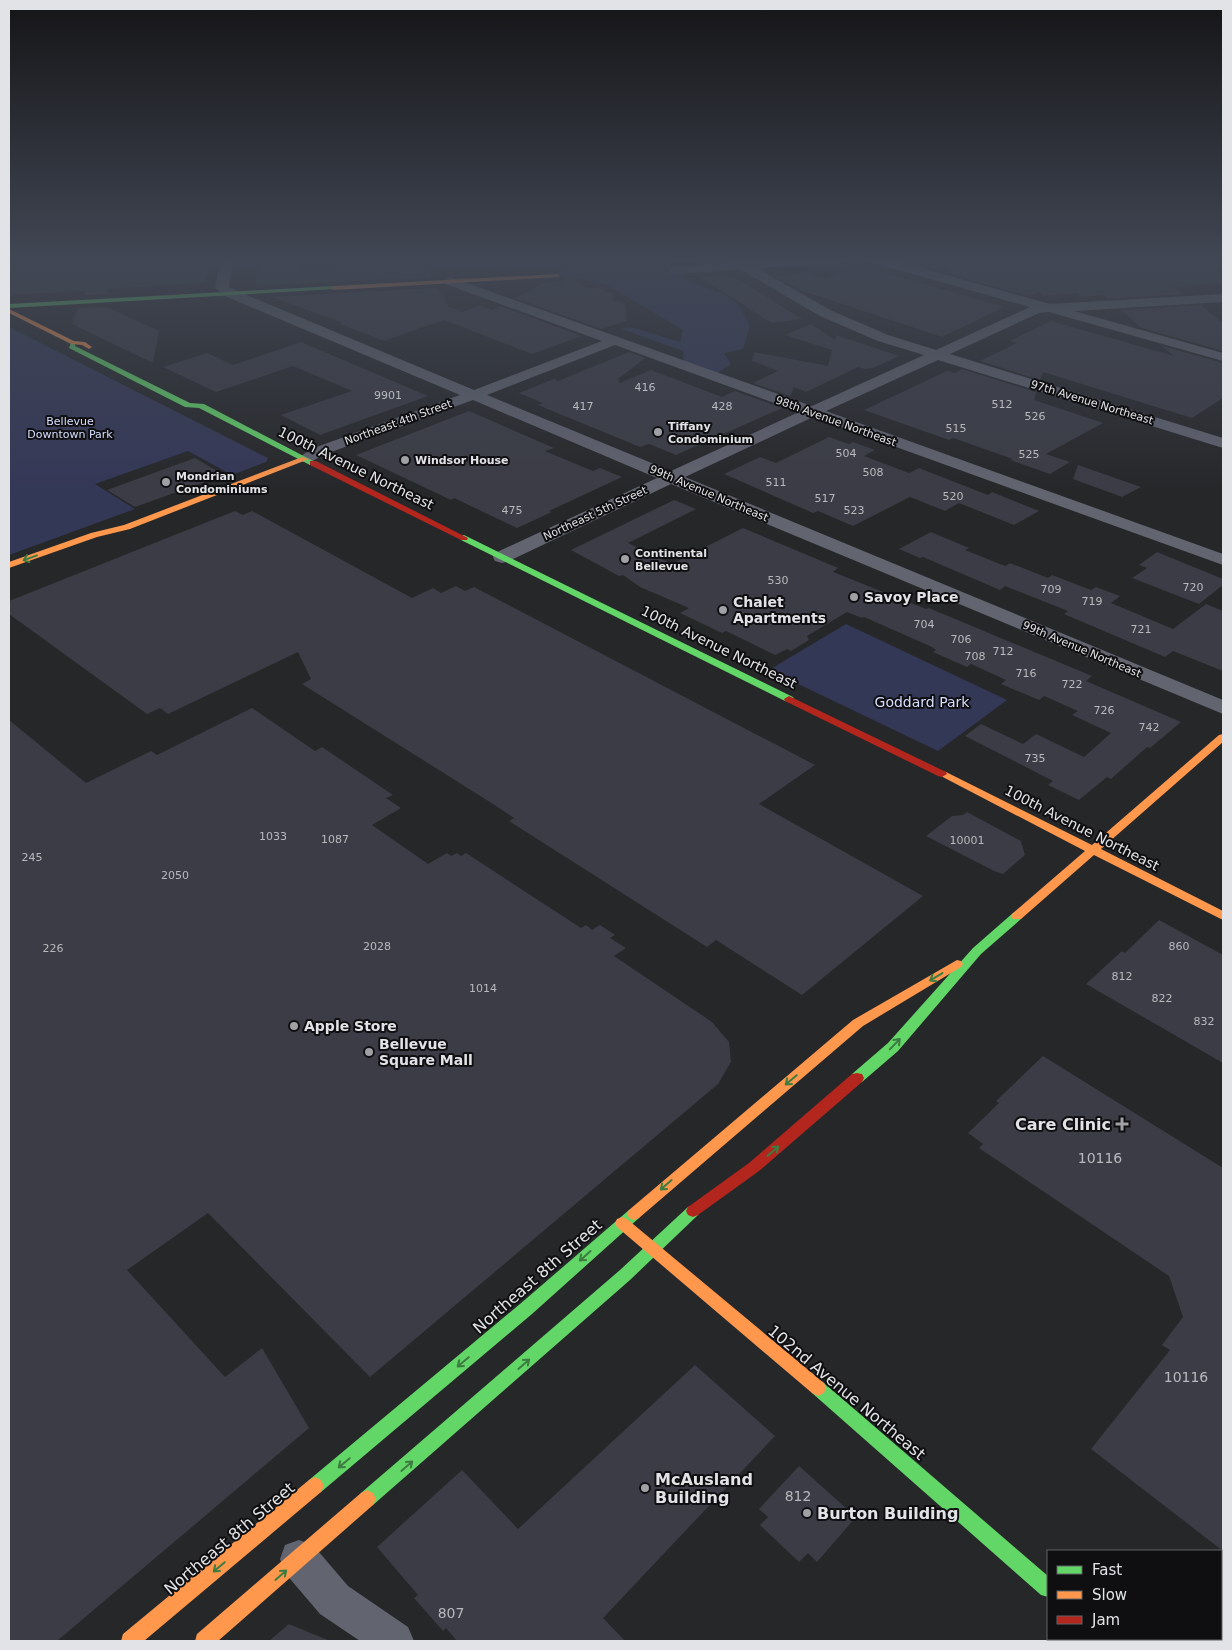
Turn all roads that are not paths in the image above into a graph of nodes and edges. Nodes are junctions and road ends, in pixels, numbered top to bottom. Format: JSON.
{"nodes":[{"id":1,"x":59,"y":336,"type":"edge"},
{"id":2,"x":334,"y":336,"type":"edge"},
{"id":3,"x":598,"y":336,"type":"edge"},
{"id":4,"x":878,"y":336,"type":"edge"},
{"id":5,"x":979,"y":336,"type":"edge"},
{"id":6,"x":1149,"y":336,"type":"edge"},
{"id":7,"x":614,"y":342,"type":"junction"},
{"id":8,"x":938,"y":355,"type":"junction"},
{"id":9,"x":1223,"y":357,"type":"edge"},
{"id":10,"x":474,"y":394,"type":"junction"},
{"id":11,"x":811,"y":412,"type":"junction"},
{"id":12,"x":1223,"y":443,"type":"edge"},
{"id":13,"x":305,"y":460,"type":"junction"},
{"id":14,"x":672,"y":477,"type":"junction"},
{"id":15,"x":127,"y":526,"type":"junction"},
{"id":16,"x":502,"y":557,"type":"junction"},
{"id":17,"x":1223,"y":560,"type":"edge"},
{"id":18,"x":9,"y":565,"type":"edge"},
{"id":19,"x":9,"y":577,"type":"edge"},
{"id":20,"x":1223,"y":708,"type":"edge"},
{"id":21,"x":1223,"y":738,"type":"edge"},
{"id":22,"x":1094,"y":850,"type":"junction"},
{"id":23,"x":1223,"y":916,"type":"edge"},
{"id":24,"x":977,"y":952,"type":"junction"},
{"id":25,"x":737,"y":1164,"type":"dead end"},
{"id":26,"x":733,"y":1178,"type":"junction"},
{"id":27,"x":622,"y":1223,"type":"junction"},
{"id":28,"x":653,"y":1250,"type":"junction"},
{"id":29,"x":299,"y":1559,"type":"junction"},
{"id":30,"x":1047,"y":1587,"type":"edge"},
{"id":31,"x":130,"y":1641,"type":"edge"},
{"id":32,"x":204,"y":1641,"type":"edge"},
{"id":33,"x":394,"y":1641,"type":"edge"}],
"edges":[{"from":1,"to":13,"type":"main road","name":"100th Avenue Northeast"},
{"from":2,"to":10,"type":"street","name":"99th Avenue Northeast"},
{"from":3,"to":7,"type":"street","name":"98th Avenue Northeast"},
{"from":4,"to":8,"type":"street","name":"97th Avenue Northeast"},
{"from":5,"to":8,"type":"street","name":"Northeast 5th Street"},
{"from":6,"to":9,"type":"street"},
{"from":7,"to":10,"type":"street","name":"Northeast 4th Street"},
{"from":7,"to":11,"type":"street","name":"98th Avenue Northeast"},
{"from":8,"to":11,"type":"street","name":"Northeast 5th Street"},
{"from":8,"to":12,"type":"street","name":"97th Avenue Northeast"},
{"from":10,"to":13,"type":"street","name":"Northeast 4th Street"},
{"from":10,"to":14,"type":"street","name":"99th Avenue Northeast"},
{"from":11,"to":14,"type":"street","name":"Northeast 5th Street"},
{"from":11,"to":17,"type":"street","name":"98th Avenue Northeast"},
{"from":13,"to":15,"type":"main road","name":"Northeast 4th Street"},
{"from":13,"to":16,"type":"main road","name":"100th Avenue Northeast"},
{"from":14,"to":16,"type":"street","name":"Northeast 5th Street"},
{"from":14,"to":20,"type":"street","name":"99th Avenue Northeast"},
{"from":15,"to":18,"type":"main road","name":"Northeast 4th Street","one_way":true},
{"from":15,"to":19,"type":"main road","name":"Northeast 4th Street"},
{"from":16,"to":22,"type":"main road","name":"100th Avenue Northeast"},
{"from":21,"to":22,"type":"main road","name":"Northeast 8th Street"},
{"from":22,"to":23,"type":"main road","name":"100th Avenue Northeast"},
{"from":22,"to":24,"type":"main road","name":"Northeast 8th Street"},
{"from":26,"to":24,"type":"main road","name":"Northeast 8th Street","one_way":true},
{"from":24,"to":27,"type":"main road","name":"Northeast 8th Street","one_way":true},
{"from":25,"to":26,"type":"main road"},
{"from":26,"to":28,"type":"main road","name":"Northeast 8th Street"},
{"from":27,"to":28,"type":"main road","name":"102nd Avenue Northeast"},
{"from":27,"to":31,"type":"main road","name":"Northeast 8th Street","one_way":true},
{"from":29,"to":28,"type":"main road","name":"Northeast 8th Street","one_way":true},
{"from":28,"to":30,"type":"main road","name":"102nd Avenue Northeast"},
{"from":32,"to":29,"type":"main road","name":"Northeast 8th Street","one_way":true},
{"from":29,"to":33,"type":"street"}]}
